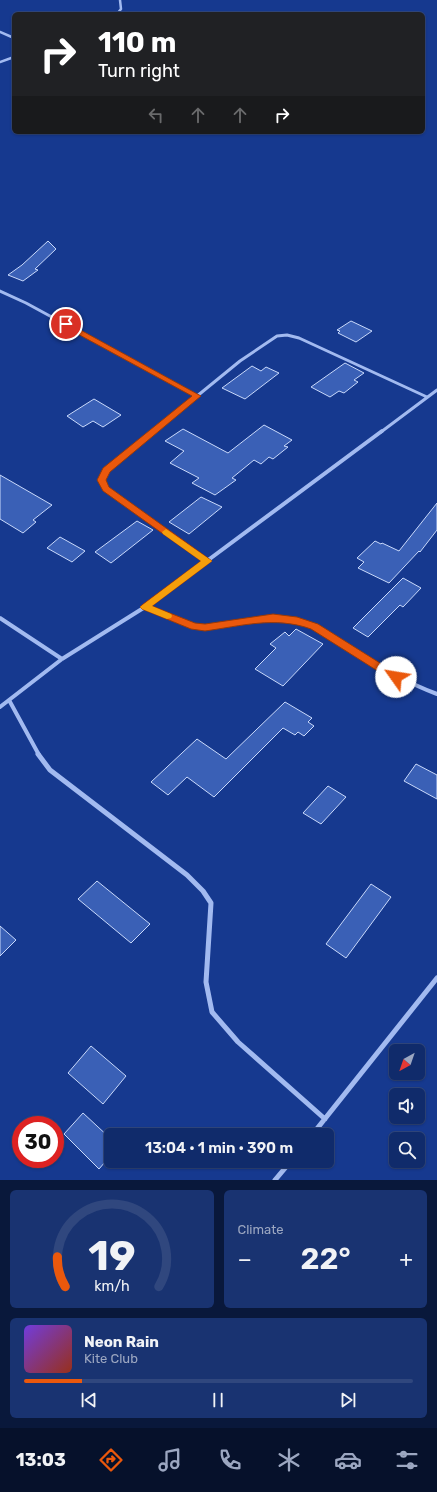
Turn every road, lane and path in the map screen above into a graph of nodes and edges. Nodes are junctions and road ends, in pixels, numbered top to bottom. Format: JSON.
{"nodes":[{"id":1,"x":120,"y":0,"type":"edge"},
{"id":2,"x":119,"y":12,"type":"edge"},
{"id":3,"x":0,"y":32,"type":"edge"},
{"id":4,"x":12,"y":37,"type":"edge"},
{"id":5,"x":12,"y":58,"type":"edge"},
{"id":6,"x":0,"y":62,"type":"edge"},
{"id":7,"x":0,"y":291,"type":"edge"},
{"id":8,"x":437,"y":390,"type":"edge"},
{"id":9,"x":197,"y":396,"type":"junction"},
{"id":10,"x":427,"y":397,"type":"junction"},
{"id":11,"x":207,"y":561,"type":"junction"},
{"id":12,"x":145,"y":607,"type":"junction"},
{"id":13,"x":0,"y":618,"type":"edge"},
{"id":14,"x":62,"y":659,"type":"junction"},
{"id":15,"x":437,"y":694,"type":"edge"},
{"id":16,"x":9,"y":700,"type":"junction"},
{"id":17,"x":0,"y":707,"type":"edge"},
{"id":18,"x":437,"y":978,"type":"edge"},
{"id":19,"x":325,"y":1119,"type":"junction"},
{"id":20,"x":318,"y":1128,"type":"edge"},
{"id":21,"x":284,"y":1168,"type":"edge"},
{"id":22,"x":275,"y":1180,"type":"edge"}],
"edges":[{"from":1,"to":2,"type":"street"},
{"from":3,"to":4,"type":"street"},
{"from":5,"to":6,"type":"street"},
{"from":7,"to":9,"type":"street"},
{"from":8,"to":10,"type":"street"},
{"from":9,"to":10,"type":"street"},
{"from":9,"to":11,"type":"street"},
{"from":10,"to":11,"type":"street"},
{"from":11,"to":12,"type":"street"},
{"from":12,"to":14,"type":"street"},
{"from":12,"to":15,"type":"street"},
{"from":13,"to":14,"type":"street"},
{"from":14,"to":16,"type":"street"},
{"from":16,"to":17,"type":"street"},
{"from":16,"to":19,"type":"street"},
{"from":18,"to":19,"type":"street"},
{"from":19,"to":20,"type":"street"},
{"from":21,"to":22,"type":"street"}]}
